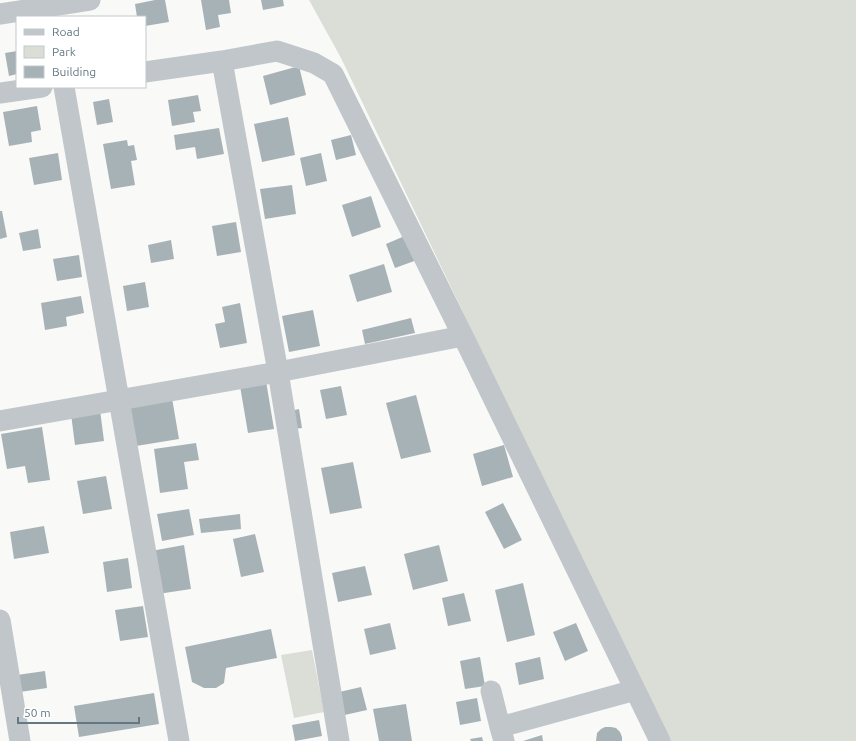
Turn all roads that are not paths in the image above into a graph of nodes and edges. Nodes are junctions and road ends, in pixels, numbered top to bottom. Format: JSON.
{"nodes":[{"id":1,"x":90,"y":0,"type":"edge"},
{"id":2,"x":0,"y":14,"type":"edge"},
{"id":3,"x":222,"y":61,"type":"junction"},
{"id":4,"x":146,"y":72,"type":"edge"},
{"id":5,"x":35,"y":88,"type":"edge"},
{"id":6,"x":64,"y":88,"type":"edge"},
{"id":7,"x":0,"y":93,"type":"edge"},
{"id":8,"x":463,"y":336,"type":"junction"},
{"id":9,"x":278,"y":372,"type":"junction"},
{"id":10,"x":119,"y":399,"type":"junction"},
{"id":11,"x":0,"y":420,"type":"edge"},
{"id":12,"x":0,"y":620,"type":"edge"},
{"id":13,"x":635,"y":690,"type":"junction"},
{"id":14,"x":492,"y":691,"type":"dead end"},
{"id":15,"x":502,"y":734,"type":"edge"},
{"id":16,"x":20,"y":741,"type":"edge"},
{"id":17,"x":178,"y":741,"type":"edge"},
{"id":18,"x":339,"y":741,"type":"edge"},
{"id":19,"x":660,"y":741,"type":"edge"}],
"edges":[{"from":1,"to":2,"type":"street"},
{"from":3,"to":4,"type":"street"},
{"from":3,"to":8,"type":"street"},
{"from":3,"to":9,"type":"street"},
{"from":5,"to":7,"type":"street"},
{"from":6,"to":10,"type":"street"},
{"from":8,"to":9,"type":"street"},
{"from":8,"to":13,"type":"street"},
{"from":9,"to":10,"type":"street"},
{"from":9,"to":18,"type":"street"},
{"from":10,"to":11,"type":"street"},
{"from":10,"to":17,"type":"street"},
{"from":12,"to":16,"type":"street"},
{"from":13,"to":15,"type":"street"},
{"from":13,"to":19,"type":"street"},
{"from":14,"to":15,"type":"street"}]}
